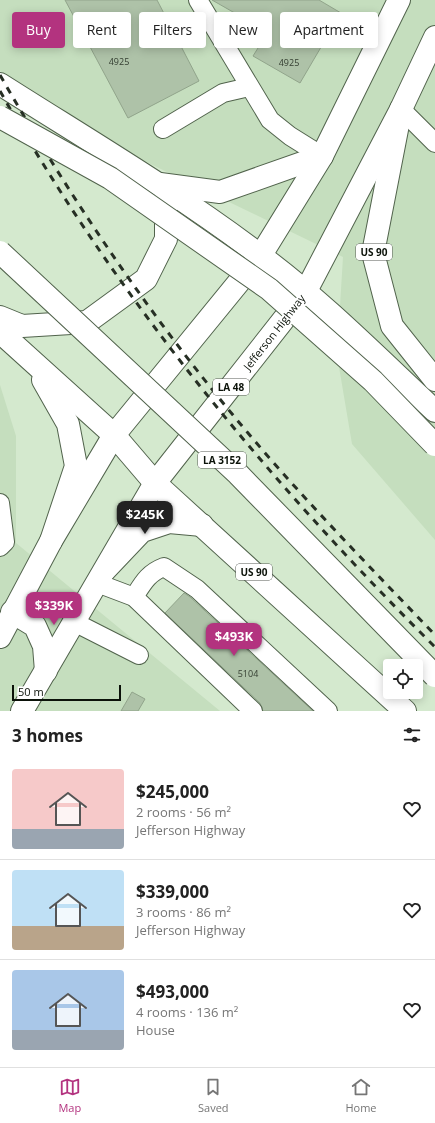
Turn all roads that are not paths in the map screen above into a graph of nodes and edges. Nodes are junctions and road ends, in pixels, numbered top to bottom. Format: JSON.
{"nodes":[{"id":1,"x":198,"y":0,"type":"edge"},
{"id":2,"x":399,"y":0,"type":"edge"},
{"id":3,"x":435,"y":37,"type":"edge"},
{"id":4,"x":430,"y":62,"type":"edge"},
{"id":5,"x":0,"y":84,"type":"edge"},
{"id":6,"x":249,"y":87,"type":"junction"},
{"id":7,"x":401,"y":109,"type":"junction"},
{"id":8,"x":0,"y":117,"type":"edge"},
{"id":9,"x":163,"y":129,"type":"dead end"},
{"id":10,"x":435,"y":143,"type":"edge"},
{"id":11,"x":322,"y":156,"type":"junction"},
{"id":12,"x":157,"y":184,"type":"junction"},
{"id":13,"x":0,"y":252,"type":"edge"},
{"id":14,"x":261,"y":255,"type":"junction"},
{"id":15,"x":306,"y":291,"type":"junction"},
{"id":16,"x":0,"y":317,"type":"edge"},
{"id":17,"x":0,"y":332,"type":"edge"},
{"id":18,"x":33,"y":364,"type":"junction"},
{"id":19,"x":435,"y":380,"type":"edge"},
{"id":20,"x":435,"y":411,"type":"edge"},
{"id":21,"x":114,"y":435,"type":"junction"},
{"id":22,"x":435,"y":445,"type":"edge"},
{"id":23,"x":155,"y":483,"type":"junction"},
{"id":24,"x":0,"y":502,"type":"edge"},
{"id":25,"x":202,"y":525,"type":"junction"},
{"id":26,"x":51,"y":541,"type":"junction"},
{"id":27,"x":0,"y":547,"type":"edge"},
{"id":28,"x":101,"y":576,"type":"junction"},
{"id":29,"x":134,"y":597,"type":"junction"},
{"id":30,"x":6,"y":613,"type":"edge"},
{"id":31,"x":74,"y":622,"type":"junction"},
{"id":32,"x":0,"y":637,"type":"edge"},
{"id":33,"x":139,"y":655,"type":"dead end"},
{"id":34,"x":46,"y":671,"type":"junction"},
{"id":35,"x":435,"y":676,"type":"edge"},
{"id":36,"x":401,"y":708,"type":"edge"},
{"id":37,"x":22,"y":711,"type":"edge"},
{"id":38,"x":253,"y":711,"type":"edge"},
{"id":39,"x":328,"y":711,"type":"edge"}],
"edges":[{"from":1,"to":6,"type":"street"},
{"from":2,"to":11,"type":"main road"},
{"from":3,"to":4,"type":"main road","name":"Jefferson Highway","number":"US 90"},
{"from":4,"to":7,"type":"main road","name":"Jefferson Highway","number":"US 90"},
{"from":5,"to":12,"type":"main road"},
{"from":6,"to":9,"type":"street"},
{"from":6,"to":11,"type":"street"},
{"from":7,"to":10,"type":"street"},
{"from":7,"to":15,"type":"main road","name":"Jefferson Highway","number":"LA 48"},
{"from":7,"to":19,"type":"main road","number":"US 90"},
{"from":8,"to":22,"type":"main road","bridge":true},
{"from":11,"to":12,"type":"main road"},
{"from":11,"to":14,"type":"main road"},
{"from":12,"to":14,"type":"main road"},
{"from":12,"to":16,"type":"main road"},
{"from":13,"to":35,"type":"main road","number":"LA 3152","bridge":true},
{"from":14,"to":15,"type":"main road"},
{"from":14,"to":21,"type":"main road"},
{"from":15,"to":20,"type":"main road"},
{"from":15,"to":23,"type":"main road","name":"Jefferson Highway","number":"LA 48"},
{"from":17,"to":18,"type":"main road"},
{"from":18,"to":21,"type":"main road"},
{"from":18,"to":26,"type":"main road"},
{"from":21,"to":23,"type":"main road","number":"US 90"},
{"from":21,"to":26,"type":"main road"},
{"from":23,"to":25,"type":"main road","number":"US 90"},
{"from":23,"to":28,"type":"main road","name":"Jefferson Highway","number":"LA 48"},
{"from":24,"to":27,"type":"street"},
{"from":25,"to":28,"type":"main road"},
{"from":25,"to":36,"type":"main road","number":"US 90"},
{"from":26,"to":30,"type":"main road"},
{"from":28,"to":29,"type":"street"},
{"from":28,"to":31,"type":"main road","name":"Jefferson Highway","number":"LA 48"},
{"from":29,"to":38,"type":"street"},
{"from":29,"to":39,"type":"street"},
{"from":30,"to":32,"type":"main road"},
{"from":30,"to":34,"type":"main road"},
{"from":31,"to":33,"type":"street"},
{"from":31,"to":34,"type":"main road","name":"Jefferson Highway","number":"LA 48"},
{"from":34,"to":37,"type":"main road","name":"Jefferson Highway","number":"LA 48"}]}
